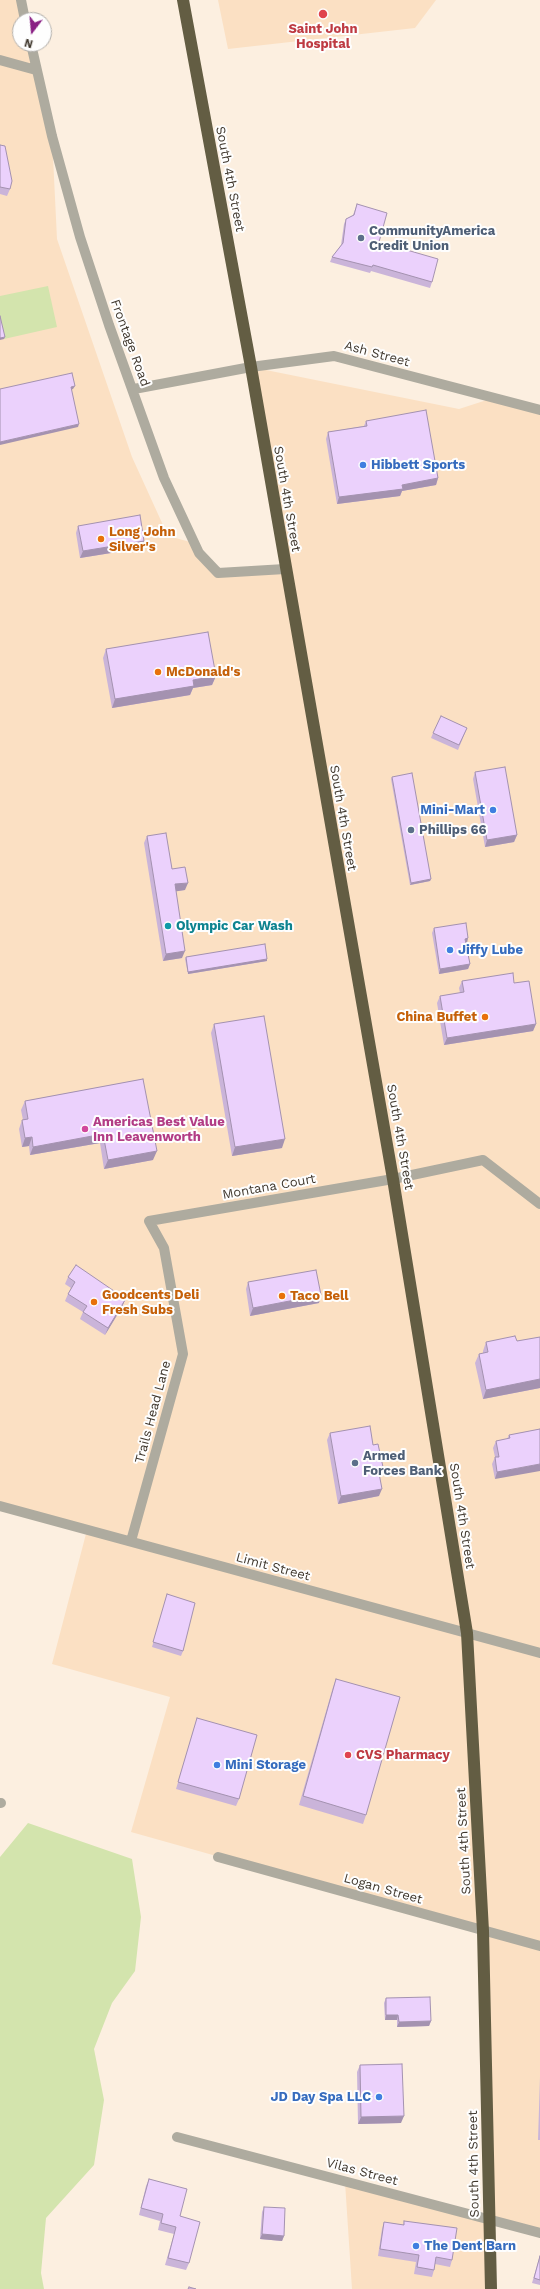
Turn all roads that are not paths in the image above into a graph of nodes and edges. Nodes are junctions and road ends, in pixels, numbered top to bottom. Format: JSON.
{"nodes":[{"id":1,"x":21,"y":0,"type":"edge"},
{"id":2,"x":183,"y":0,"type":"edge"},
{"id":3,"x":23,"y":12,"type":"edge"},
{"id":4,"x":33,"y":52,"type":"edge"},
{"id":5,"x":0,"y":60,"type":"edge"},
{"id":6,"x":36,"y":70,"type":"junction"},
{"id":7,"x":251,"y":367,"type":"junction"},
{"id":8,"x":134,"y":389,"type":"junction"},
{"id":9,"x":540,"y":410,"type":"edge"},
{"id":10,"x":285,"y":569,"type":"junction"},
{"id":11,"x":393,"y":1179,"type":"junction"},
{"id":12,"x":540,"y":1204,"type":"edge"},
{"id":13,"x":149,"y":1221,"type":"joint"},
{"id":14,"x":0,"y":1506,"type":"edge"},
{"id":15,"x":131,"y":1541,"type":"junction"},
{"id":16,"x":467,"y":1633,"type":"junction"},
{"id":17,"x":540,"y":1652,"type":"edge"},
{"id":18,"x":218,"y":1857,"type":"dead end"},
{"id":19,"x":483,"y":1931,"type":"junction"},
{"id":20,"x":540,"y":1946,"type":"edge"},
{"id":21,"x":177,"y":2137,"type":"dead end"},
{"id":22,"x":490,"y":2220,"type":"junction"},
{"id":23,"x":540,"y":2233,"type":"edge"},
{"id":24,"x":491,"y":2289,"type":"edge"}],
"edges":[{"from":1,"to":3,"type":"street"},
{"from":2,"to":7,"type":"highway","name":"South 4th Street"},
{"from":4,"to":6,"type":"street","name":"Frontage Road"},
{"from":5,"to":6,"type":"street"},
{"from":6,"to":8,"type":"street","name":"Frontage Road"},
{"from":7,"to":8,"type":"street","name":"Ash Street"},
{"from":7,"to":9,"type":"street","name":"Ash Street"},
{"from":7,"to":10,"type":"highway","name":"South 4th Street"},
{"from":8,"to":10,"type":"street","name":"Frontage Road"},
{"from":10,"to":11,"type":"highway","name":"South 4th Street"},
{"from":11,"to":12,"type":"street","name":"Montana Court"},
{"from":11,"to":13,"type":"street","name":"Montana Court"},
{"from":11,"to":16,"type":"highway","name":"South 4th Street"},
{"from":13,"to":15,"type":"street","name":"Trails Head Lane"},
{"from":14,"to":15,"type":"street","name":"Limit Street"},
{"from":15,"to":16,"type":"street","name":"Limit Street"},
{"from":16,"to":17,"type":"street","name":"Limit Street"},
{"from":16,"to":19,"type":"highway","name":"South 4th Street"},
{"from":18,"to":19,"type":"street","name":"Logan Street"},
{"from":19,"to":20,"type":"street","name":"Logan Street"},
{"from":19,"to":22,"type":"highway","name":"South 4th Street"},
{"from":21,"to":22,"type":"street","name":"Vilas Street"},
{"from":22,"to":23,"type":"street","name":"Vilas Street"},
{"from":22,"to":24,"type":"highway","name":"South 4th Street"}]}
